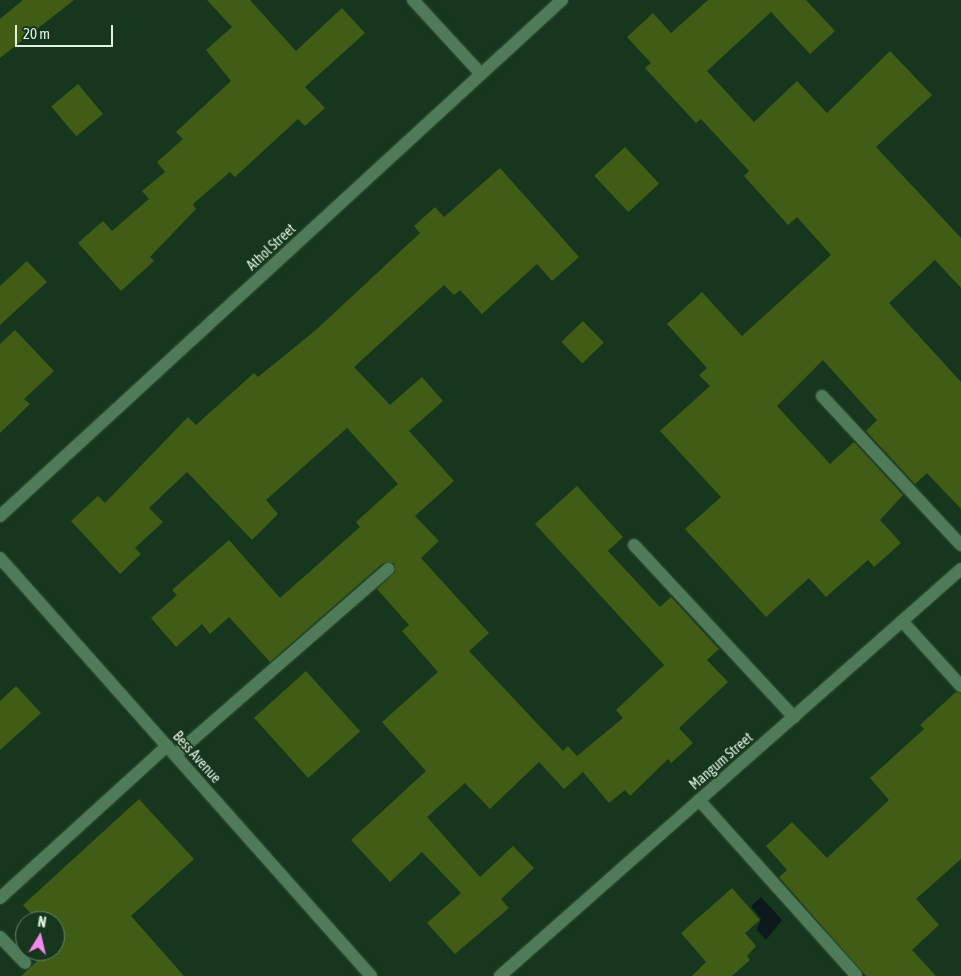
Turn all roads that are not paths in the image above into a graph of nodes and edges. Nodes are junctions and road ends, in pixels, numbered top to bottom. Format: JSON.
{"nodes":[{"id":1,"x":413,"y":0,"type":"edge"},
{"id":2,"x":562,"y":0,"type":"edge"},
{"id":3,"x":481,"y":74,"type":"junction"},
{"id":4,"x":822,"y":396,"type":"dead end"},
{"id":5,"x":0,"y":516,"type":"edge"},
{"id":6,"x":961,"y":545,"type":"edge"},
{"id":7,"x":634,"y":546,"type":"dead end"},
{"id":8,"x":0,"y":558,"type":"edge"},
{"id":9,"x":388,"y":569,"type":"dead end"},
{"id":10,"x":961,"y":569,"type":"edge"},
{"id":11,"x":902,"y":621,"type":"junction"},
{"id":12,"x":961,"y":686,"type":"edge"},
{"id":13,"x":794,"y":716,"type":"junction"},
{"id":14,"x":171,"y":750,"type":"junction"},
{"id":15,"x":699,"y":800,"type":"junction"},
{"id":16,"x":0,"y":898,"type":"edge"},
{"id":17,"x":0,"y":937,"type":"edge"},
{"id":18,"x":25,"y":963,"type":"dead end"},
{"id":19,"x":856,"y":975,"type":"edge"},
{"id":20,"x":371,"y":976,"type":"edge"},
{"id":21,"x":500,"y":976,"type":"edge"}],
"edges":[{"from":1,"to":3,"type":"street"},
{"from":2,"to":3,"type":"street","name":"Athol Street"},
{"from":3,"to":5,"type":"street","name":"Athol Street"},
{"from":4,"to":6,"type":"street"},
{"from":7,"to":13,"type":"street"},
{"from":8,"to":14,"type":"street","name":"Bess Avenue"},
{"from":9,"to":14,"type":"street"},
{"from":10,"to":11,"type":"street","name":"Mangum Street"},
{"from":11,"to":12,"type":"street"},
{"from":11,"to":13,"type":"street","name":"Mangum Street"},
{"from":13,"to":15,"type":"street","name":"Mangum Street"},
{"from":14,"to":16,"type":"street"},
{"from":14,"to":20,"type":"street","name":"Bess Avenue"},
{"from":15,"to":19,"type":"street"},
{"from":15,"to":21,"type":"street","name":"Mangum Street"},
{"from":17,"to":18,"type":"street"}]}
